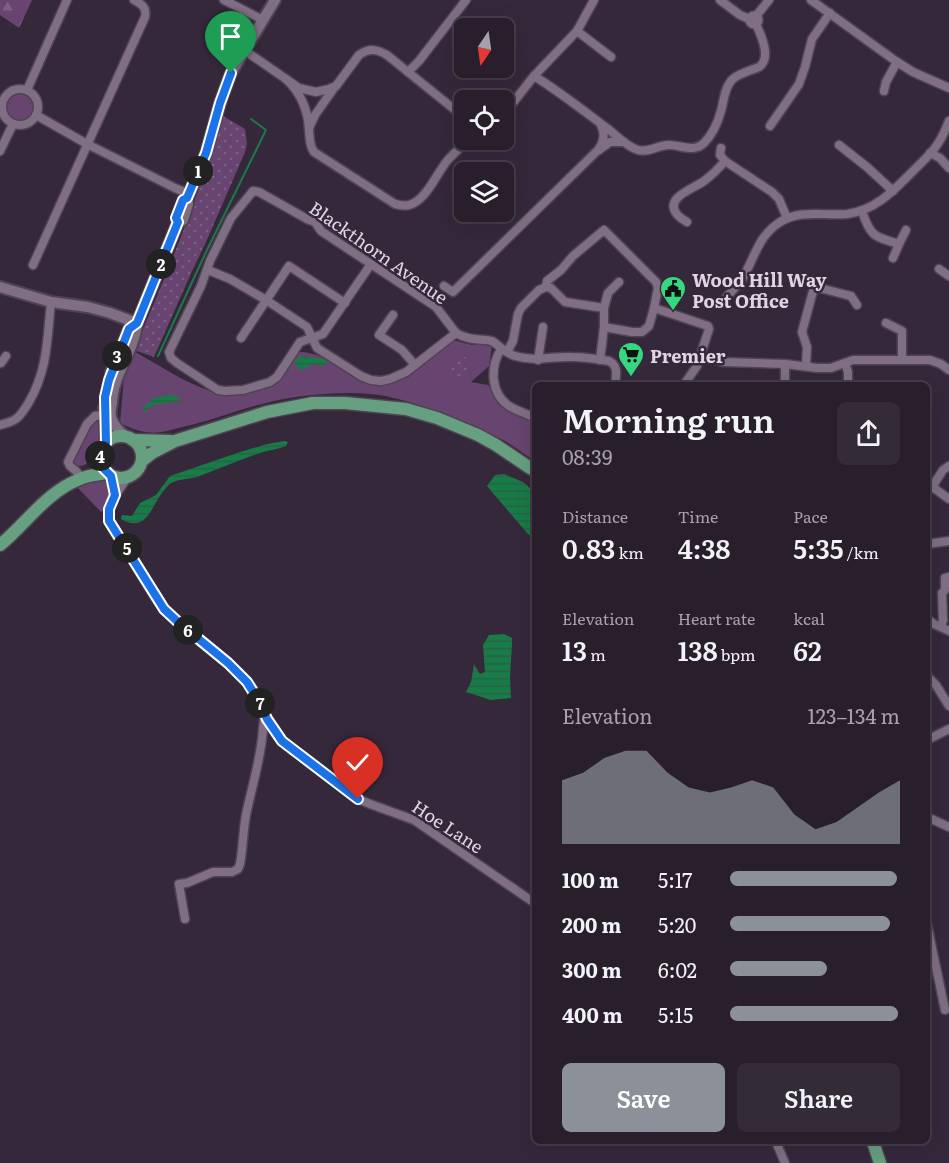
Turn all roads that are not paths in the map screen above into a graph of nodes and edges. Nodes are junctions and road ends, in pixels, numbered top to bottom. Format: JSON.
{"nodes":[{"id":1,"x":67,"y":0,"type":"edge"},
{"id":2,"x":134,"y":0,"type":"edge"},
{"id":3,"x":224,"y":0,"type":"edge"},
{"id":4,"x":275,"y":0,"type":"edge"},
{"id":5,"x":594,"y":0,"type":"edge"},
{"id":6,"x":720,"y":0,"type":"edge"},
{"id":7,"x":769,"y":0,"type":"edge"},
{"id":8,"x":811,"y":0,"type":"edge"},
{"id":9,"x":465,"y":1,"type":"edge"},
{"id":10,"x":830,"y":14,"type":"junction"},
{"id":11,"x":263,"y":20,"type":"junction"},
{"id":12,"x":754,"y":20,"type":"junction"},
{"id":13,"x":577,"y":32,"type":"junction"},
{"id":14,"x":244,"y":50,"type":"junction"},
{"id":15,"x":611,"y":57,"type":"dead end"},
{"id":16,"x":897,"y":62,"type":"junction"},
{"id":17,"x":408,"y":72,"type":"junction"},
{"id":18,"x":534,"y":76,"type":"junction"},
{"id":19,"x":286,"y":79,"type":"junction"},
{"id":20,"x":947,"y":83,"type":"edge"},
{"id":21,"x":336,"y":86,"type":"junction"},
{"id":22,"x":27,"y":90,"type":"junction"},
{"id":23,"x":884,"y":91,"type":"dead end"},
{"id":24,"x":2,"y":96,"type":"edge"},
{"id":25,"x":514,"y":101,"type":"edge"},
{"id":26,"x":454,"y":109,"type":"edge"},
{"id":27,"x":36,"y":115,"type":"junction"},
{"id":28,"x":949,"y":121,"type":"edge"},
{"id":29,"x":13,"y":124,"type":"junction"},
{"id":30,"x":601,"y":124,"type":"junction"},
{"id":31,"x":770,"y":126,"type":"dead end"},
{"id":32,"x":309,"y":129,"type":"junction"},
{"id":33,"x":624,"y":142,"type":"junction"},
{"id":34,"x":87,"y":144,"type":"junction"},
{"id":35,"x":839,"y":145,"type":"dead end"},
{"id":36,"x":721,"y":148,"type":"dead end"},
{"id":37,"x":458,"y":150,"type":"edge"},
{"id":38,"x":598,"y":150,"type":"junction"},
{"id":39,"x":0,"y":152,"type":"edge"},
{"id":40,"x":930,"y":153,"type":"junction"},
{"id":41,"x":725,"y":161,"type":"junction"},
{"id":42,"x":949,"y":168,"type":"edge"},
{"id":43,"x":893,"y":191,"type":"junction"},
{"id":44,"x":188,"y":196,"type":"junction"},
{"id":45,"x":862,"y":211,"type":"junction"},
{"id":46,"x":787,"y":218,"type":"junction"},
{"id":47,"x":687,"y":222,"type":"dead end"},
{"id":48,"x":906,"y":230,"type":"dead end"},
{"id":49,"x":898,"y":244,"type":"junction"},
{"id":50,"x":893,"y":258,"type":"dead end"},
{"id":51,"x":371,"y":264,"type":"junction"},
{"id":52,"x":33,"y":265,"type":"dead end"},
{"id":53,"x":939,"y":269,"type":"dead end"},
{"id":54,"x":208,"y":270,"type":"junction"},
{"id":55,"x":949,"y":276,"type":"edge"},
{"id":56,"x":619,"y":282,"type":"dead end"},
{"id":57,"x":444,"y":286,"type":"dead end"},
{"id":58,"x":0,"y":287,"type":"edge"},
{"id":59,"x":546,"y":287,"type":"junction"},
{"id":60,"x":266,"y":300,"type":"junction"},
{"id":61,"x":724,"y":300,"type":"dead end"},
{"id":62,"x":51,"y":302,"type":"junction"},
{"id":63,"x":345,"y":303,"type":"junction"},
{"id":64,"x":857,"y":305,"type":"dead end"},
{"id":65,"x":604,"y":308,"type":"junction"},
{"id":66,"x":654,"y":308,"type":"junction"},
{"id":67,"x":393,"y":315,"type":"dead end"},
{"id":68,"x":137,"y":323,"type":"junction"},
{"id":69,"x":886,"y":323,"type":"dead end"},
{"id":70,"x":543,"y":327,"type":"dead end"},
{"id":71,"x":604,"y":327,"type":"junction"},
{"id":72,"x":456,"y":333,"type":"junction"},
{"id":73,"x":241,"y":338,"type":"dead end"},
{"id":74,"x":312,"y":338,"type":"junction"},
{"id":75,"x":504,"y":350,"type":"junction"},
{"id":76,"x":701,"y":356,"type":"junction"},
{"id":77,"x":538,"y":360,"type":"junction"},
{"id":78,"x":600,"y":360,"type":"junction"},
{"id":79,"x":902,"y":360,"type":"junction"},
{"id":80,"x":845,"y":363,"type":"junction"},
{"id":81,"x":785,"y":364,"type":"junction"},
{"id":82,"x":415,"y":365,"type":"junction"},
{"id":83,"x":806,"y":366,"type":"junction"},
{"id":84,"x":949,"y":370,"type":"edge"},
{"id":85,"x":615,"y":382,"type":"edge"},
{"id":86,"x":686,"y":382,"type":"edge"},
{"id":87,"x":785,"y":382,"type":"edge"},
{"id":88,"x":848,"y":382,"type":"edge"},
{"id":89,"x":104,"y":415,"type":"junction"},
{"id":90,"x":532,"y":416,"type":"edge"},
{"id":91,"x":0,"y":424,"type":"edge"},
{"id":92,"x":129,"y":438,"type":"junction"},
{"id":93,"x":175,"y":441,"type":"junction"},
{"id":94,"x":106,"y":443,"type":"junction"},
{"id":95,"x":100,"y":456,"type":"junction"},
{"id":96,"x":142,"y":460,"type":"junction"},
{"id":97,"x":949,"y":466,"type":"edge"},
{"id":98,"x":532,"y":470,"type":"edge"},
{"id":99,"x":77,"y":472,"type":"junction"},
{"id":100,"x":109,"y":474,"type":"junction"},
{"id":101,"x":127,"y":478,"type":"junction"},
{"id":102,"x":930,"y":484,"type":"edge"},
{"id":103,"x":930,"y":486,"type":"edge"},
{"id":104,"x":115,"y":495,"type":"junction"},
{"id":105,"x":949,"y":499,"type":"edge"},
{"id":106,"x":43,"y":501,"type":"junction"},
{"id":107,"x":949,"y":541,"type":"edge"},
{"id":108,"x":930,"y":544,"type":"edge"},
{"id":109,"x":0,"y":545,"type":"edge"},
{"id":110,"x":949,"y":578,"type":"edge"},
{"id":111,"x":930,"y":621,"type":"edge"},
{"id":112,"x":945,"y":629,"type":"edge"},
{"id":113,"x":930,"y":679,"type":"edge"},
{"id":114,"x":949,"y":706,"type":"edge"},
{"id":115,"x":263,"y":711,"type":"junction"},
{"id":116,"x":949,"y":729,"type":"edge"},
{"id":117,"x":930,"y":738,"type":"edge"},
{"id":118,"x":263,"y":741,"type":"junction"},
{"id":119,"x":282,"y":741,"type":"junction"},
{"id":120,"x":930,"y":818,"type":"edge"},
{"id":121,"x":949,"y":827,"type":"edge"},
{"id":122,"x":532,"y":901,"type":"edge"},
{"id":123,"x":185,"y":919,"type":"dead end"},
{"id":124,"x":930,"y":938,"type":"edge"},
{"id":125,"x":945,"y":1010,"type":"dead end"},
{"id":126,"x":777,"y":1144,"type":"edge"},
{"id":127,"x":874,"y":1144,"type":"edge"},
{"id":128,"x":785,"y":1163,"type":"edge"},
{"id":129,"x":880,"y":1163,"type":"edge"}],
"edges":[{"from":1,"to":22,"type":"street"},
{"from":2,"to":34,"type":"street"},
{"from":3,"to":11,"type":"street"},
{"from":4,"to":11,"type":"main road"},
{"from":5,"to":13,"type":"street"},
{"from":6,"to":12,"type":"street"},
{"from":7,"to":12,"type":"street"},
{"from":8,"to":10,"type":"street"},
{"from":9,"to":17,"type":"street"},
{"from":10,"to":16,"type":"street"},
{"from":10,"to":31,"type":"street"},
{"from":11,"to":14,"type":"main road"},
{"from":12,"to":33,"type":"street"},
{"from":13,"to":15,"type":"street"},
{"from":13,"to":18,"type":"street"},
{"from":14,"to":19,"type":"street"},
{"from":14,"to":44,"type":"main road"},
{"from":16,"to":20,"type":"street"},
{"from":16,"to":23,"type":"street"},
{"from":17,"to":21,"type":"street"},
{"from":17,"to":26,"type":"street"},
{"from":18,"to":25,"type":"street"},
{"from":18,"to":30,"type":"street"},
{"from":19,"to":21,"type":"street"},
{"from":19,"to":32,"type":"street"},
{"from":21,"to":32,"type":"street"},
{"from":22,"to":24,"type":"street"},
{"from":22,"to":27,"type":"street"},
{"from":24,"to":29,"type":"street"},
{"from":27,"to":29,"type":"street"},
{"from":27,"to":34,"type":"street"},
{"from":28,"to":40,"type":"street"},
{"from":29,"to":39,"type":"street"},
{"from":30,"to":33,"type":"street"},
{"from":30,"to":38,"type":"street"},
{"from":32,"to":37,"type":"street"},
{"from":33,"to":38,"type":"street"},
{"from":34,"to":44,"type":"street"},
{"from":34,"to":52,"type":"street"},
{"from":35,"to":43,"type":"street"},
{"from":36,"to":41,"type":"street"},
{"from":38,"to":57,"type":"street"},
{"from":40,"to":42,"type":"street"},
{"from":40,"to":43,"type":"street"},
{"from":41,"to":46,"type":"street"},
{"from":41,"to":47,"type":"street"},
{"from":43,"to":45,"type":"street"},
{"from":44,"to":68,"type":"main road"},
{"from":45,"to":46,"type":"street"},
{"from":45,"to":49,"type":"street"},
{"from":46,"to":61,"type":"street"},
{"from":48,"to":49,"type":"street"},
{"from":49,"to":50,"type":"street"},
{"from":51,"to":54,"type":"street","name":"Blackthorn Avenue"},
{"from":51,"to":63,"type":"street"},
{"from":51,"to":72,"type":"street","name":"Blackthorn Avenue"},
{"from":53,"to":55,"type":"street"},
{"from":54,"to":60,"type":"street"},
{"from":54,"to":74,"type":"street","name":"Blackthorn Avenue"},
{"from":56,"to":65,"type":"street"},
{"from":58,"to":62,"type":"main road"},
{"from":59,"to":65,"type":"street"},
{"from":59,"to":66,"type":"street"},
{"from":59,"to":75,"type":"street"},
{"from":60,"to":63,"type":"street"},
{"from":60,"to":73,"type":"street"},
{"from":60,"to":74,"type":"street"},
{"from":62,"to":68,"type":"main road"},
{"from":62,"to":91,"type":"street"},
{"from":63,"to":74,"type":"street"},
{"from":64,"to":83,"type":"street"},
{"from":65,"to":71,"type":"street"},
{"from":66,"to":71,"type":"street"},
{"from":66,"to":76,"type":"street"},
{"from":67,"to":82,"type":"street"},
{"from":68,"to":89,"type":"main road"},
{"from":68,"to":92,"type":"main road"},
{"from":69,"to":79,"type":"street"},
{"from":70,"to":77,"type":"street"},
{"from":71,"to":78,"type":"street"},
{"from":72,"to":75,"type":"street"},
{"from":72,"to":82,"type":"street"},
{"from":74,"to":82,"type":"street"},
{"from":75,"to":77,"type":"street"},
{"from":75,"to":90,"type":"street"},
{"from":76,"to":81,"type":"street"},
{"from":76,"to":86,"type":"street"},
{"from":77,"to":78,"type":"street"},
{"from":78,"to":85,"type":"street"},
{"from":79,"to":80,"type":"street"},
{"from":79,"to":84,"type":"street"},
{"from":80,"to":83,"type":"street"},
{"from":80,"to":88,"type":"street"},
{"from":81,"to":83,"type":"street"},
{"from":81,"to":87,"type":"street"},
{"from":89,"to":94,"type":"main road"},
{"from":89,"to":99,"type":"street"},
{"from":92,"to":93,"type":"main road"},
{"from":92,"to":94,"type":"main road"},
{"from":92,"to":96,"type":"main road"},
{"from":93,"to":96,"type":"main road"},
{"from":93,"to":98,"type":"main road"},
{"from":94,"to":95,"type":"main road"},
{"from":95,"to":99,"type":"main road"},
{"from":95,"to":100,"type":"main road"},
{"from":96,"to":101,"type":"main road"},
{"from":97,"to":102,"type":"street"},
{"from":99,"to":106,"type":"main road"},
{"from":100,"to":101,"type":"main road"},
{"from":100,"to":104,"type":"street","name":"Hoe Lane"},
{"from":100,"to":106,"type":"main road"},
{"from":101,"to":104,"type":"street","name":"Hoe Lane"},
{"from":103,"to":105,"type":"street"},
{"from":104,"to":115,"type":"street","name":"Hoe Lane"},
{"from":106,"to":109,"type":"main road"},
{"from":107,"to":108,"type":"street"},
{"from":110,"to":112,"type":"street"},
{"from":111,"to":112,"type":"street"},
{"from":113,"to":114,"type":"street"},
{"from":115,"to":118,"type":"street","name":"Hoe Lane"},
{"from":115,"to":119,"type":"street","name":"Hoe Lane"},
{"from":116,"to":117,"type":"street"},
{"from":118,"to":119,"type":"street"},
{"from":118,"to":123,"type":"street","name":"Hoe Lane"},
{"from":119,"to":122,"type":"street","name":"Hoe Lane"},
{"from":120,"to":121,"type":"street"},
{"from":124,"to":125,"type":"street"},
{"from":126,"to":128,"type":"street"},
{"from":127,"to":129,"type":"main road"}]}
